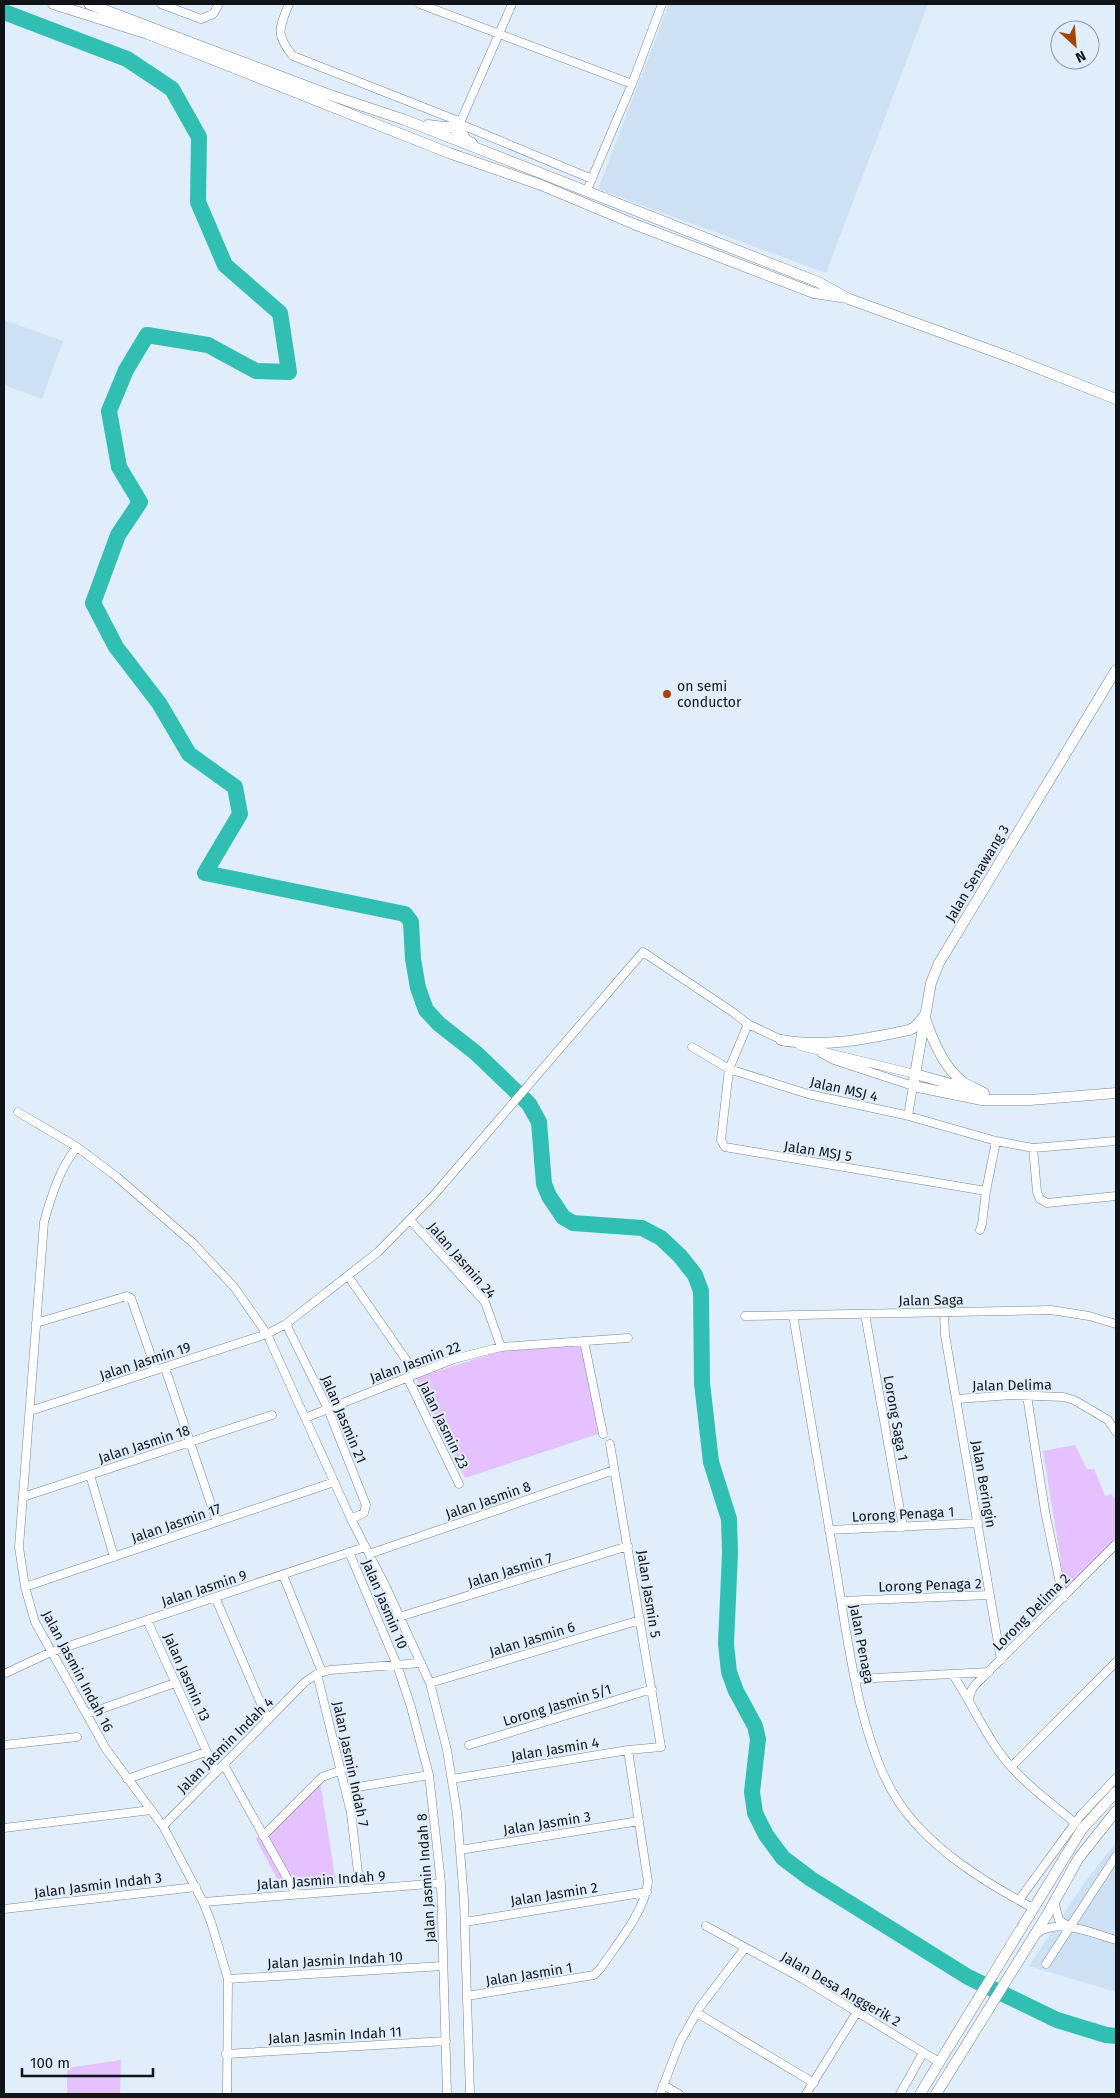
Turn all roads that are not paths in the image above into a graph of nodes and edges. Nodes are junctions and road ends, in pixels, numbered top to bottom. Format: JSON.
{"nodes":[{"id":1,"x":53,"y":4,"type":"edge"},
{"id":2,"x":90,"y":4,"type":"edge"},
{"id":3,"x":161,"y":4,"type":"edge"},
{"id":4,"x":219,"y":4,"type":"edge"},
{"id":5,"x":289,"y":4,"type":"edge"},
{"id":6,"x":420,"y":4,"type":"edge"},
{"id":7,"x":512,"y":4,"type":"edge"},
{"id":8,"x":662,"y":4,"type":"edge"},
{"id":9,"x":499,"y":34,"type":"junction"},
{"id":10,"x":632,"y":84,"type":"junction"},
{"id":11,"x":355,"y":115,"type":"junction"},
{"id":12,"x":405,"y":120,"type":"junction"},
{"id":13,"x":460,"y":124,"type":"junction"},
{"id":14,"x":453,"y":139,"type":"junction"},
{"id":15,"x":496,"y":155,"type":"junction"},
{"id":16,"x":592,"y":179,"type":"junction"},
{"id":17,"x":541,"y":185,"type":"junction"},
{"id":18,"x":587,"y":190,"type":"junction"},
{"id":19,"x":849,"y":299,"type":"junction"},
{"id":20,"x":1093,"y":391,"type":"junction"},
{"id":21,"x":1116,"y":400,"type":"edge"},
{"id":22,"x":1116,"y":406,"type":"edge"},
{"id":23,"x":1116,"y":670,"type":"edge"},
{"id":24,"x":924,"y":1016,"type":"junction"},
{"id":25,"x":748,"y":1024,"type":"junction"},
{"id":26,"x":781,"y":1040,"type":"junction"},
{"id":27,"x":692,"y":1047,"type":"dead end"},
{"id":28,"x":817,"y":1051,"type":"junction"},
{"id":29,"x":730,"y":1069,"type":"junction"},
{"id":30,"x":915,"y":1074,"type":"junction"},
{"id":31,"x":913,"y":1086,"type":"junction"},
{"id":32,"x":984,"y":1092,"type":"junction"},
{"id":33,"x":1116,"y":1094,"type":"edge"},
{"id":34,"x":1009,"y":1100,"type":"junction"},
{"id":35,"x":18,"y":1112,"type":"dead end"},
{"id":36,"x":908,"y":1116,"type":"junction"},
{"id":37,"x":996,"y":1141,"type":"junction"},
{"id":38,"x":1116,"y":1141,"type":"edge"},
{"id":39,"x":77,"y":1147,"type":"junction"},
{"id":40,"x":1033,"y":1148,"type":"junction"},
{"id":41,"x":986,"y":1191,"type":"junction"},
{"id":42,"x":1116,"y":1196,"type":"edge"},
{"id":43,"x":410,"y":1220,"type":"junction"},
{"id":44,"x":980,"y":1230,"type":"dead end"},
{"id":45,"x":348,"y":1276,"type":"junction"},
{"id":46,"x":944,"y":1312,"type":"junction"},
{"id":47,"x":865,"y":1314,"type":"junction"},
{"id":48,"x":793,"y":1315,"type":"junction"},
{"id":49,"x":745,"y":1316,"type":"dead end"},
{"id":50,"x":36,"y":1323,"type":"junction"},
{"id":51,"x":286,"y":1324,"type":"junction"},
{"id":52,"x":1116,"y":1324,"type":"edge"},
{"id":53,"x":267,"y":1334,"type":"junction"},
{"id":54,"x":628,"y":1338,"type":"dead end"},
{"id":55,"x":584,"y":1341,"type":"junction"},
{"id":56,"x":501,"y":1347,"type":"junction"},
{"id":57,"x":166,"y":1368,"type":"junction"},
{"id":58,"x":156,"y":1370,"type":"junction"},
{"id":59,"x":416,"y":1374,"type":"junction"},
{"id":60,"x":407,"y":1377,"type":"junction"},
{"id":61,"x":1027,"y":1396,"type":"junction"},
{"id":62,"x":956,"y":1399,"type":"junction"},
{"id":63,"x":328,"y":1409,"type":"junction"},
{"id":64,"x":30,"y":1411,"type":"junction"},
{"id":65,"x":272,"y":1415,"type":"dead end"},
{"id":66,"x":305,"y":1418,"type":"junction"},
{"id":67,"x":1116,"y":1432,"type":"edge"},
{"id":68,"x":603,"y":1434,"type":"dead end"},
{"id":69,"x":190,"y":1442,"type":"junction"},
{"id":70,"x":610,"y":1444,"type":"dead end"},
{"id":71,"x":614,"y":1470,"type":"junction"},
{"id":72,"x":90,"y":1474,"type":"junction"},
{"id":73,"x":334,"y":1482,"type":"junction"},
{"id":74,"x":459,"y":1484,"type":"dead end"},
{"id":75,"x":23,"y":1497,"type":"junction"},
{"id":76,"x":351,"y":1519,"type":"junction"},
{"id":77,"x":217,"y":1522,"type":"junction"},
{"id":78,"x":978,"y":1523,"type":"junction"},
{"id":79,"x":903,"y":1527,"type":"junction"},
{"id":80,"x":829,"y":1530,"type":"junction"},
{"id":81,"x":1116,"y":1544,"type":"edge"},
{"id":82,"x":628,"y":1546,"type":"junction"},
{"id":83,"x":367,"y":1550,"type":"junction"},
{"id":84,"x":349,"y":1552,"type":"junction"},
{"id":85,"x":114,"y":1557,"type":"junction"},
{"id":86,"x":282,"y":1574,"type":"junction"},
{"id":87,"x":25,"y":1587,"type":"junction"},
{"id":88,"x":990,"y":1595,"type":"junction"},
{"id":89,"x":215,"y":1597,"type":"junction"},
{"id":90,"x":1063,"y":1598,"type":"junction"},
{"id":91,"x":841,"y":1601,"type":"junction"},
{"id":92,"x":400,"y":1617,"type":"junction"},
{"id":93,"x":147,"y":1620,"type":"junction"},
{"id":94,"x":640,"y":1620,"type":"junction"},
{"id":95,"x":51,"y":1652,"type":"junction"},
{"id":96,"x":1001,"y":1660,"type":"junction"},
{"id":97,"x":1116,"y":1662,"type":"edge"},
{"id":98,"x":421,"y":1663,"type":"junction"},
{"id":99,"x":397,"y":1665,"type":"junction"},
{"id":100,"x":989,"y":1672,"type":"junction"},
{"id":101,"x":320,"y":1673,"type":"junction"},
{"id":102,"x":4,"y":1674,"type":"edge"},
{"id":103,"x":953,"y":1675,"type":"junction"},
{"id":104,"x":856,"y":1679,"type":"junction"},
{"id":105,"x":175,"y":1683,"type":"junction"},
{"id":106,"x":430,"y":1683,"type":"junction"},
{"id":107,"x":652,"y":1689,"type":"junction"},
{"id":108,"x":969,"y":1699,"type":"junction"},
{"id":109,"x":86,"y":1714,"type":"junction"},
{"id":110,"x":268,"y":1720,"type":"junction"},
{"id":111,"x":77,"y":1737,"type":"dead end"},
{"id":112,"x":4,"y":1745,"type":"edge"},
{"id":113,"x":468,"y":1745,"type":"dead end"},
{"id":114,"x":661,"y":1747,"type":"joint"},
{"id":115,"x":628,"y":1750,"type":"junction"},
{"id":116,"x":206,"y":1752,"type":"junction"},
{"id":117,"x":224,"y":1765,"type":"junction"},
{"id":118,"x":1011,"y":1767,"type":"junction"},
{"id":119,"x":342,"y":1770,"type":"junction"},
{"id":120,"x":216,"y":1772,"type":"junction"},
{"id":121,"x":429,"y":1775,"type":"junction"},
{"id":122,"x":1116,"y":1778,"type":"edge"},
{"id":123,"x":127,"y":1779,"type":"junction"},
{"id":124,"x":452,"y":1779,"type":"junction"},
{"id":125,"x":346,"y":1789,"type":"junction"},
{"id":126,"x":1116,"y":1792,"type":"edge"},
{"id":127,"x":151,"y":1810,"type":"junction"},
{"id":128,"x":1116,"y":1811,"type":"edge"},
{"id":129,"x":639,"y":1821,"type":"junction"},
{"id":130,"x":1075,"y":1823,"type":"junction"},
{"id":131,"x":163,"y":1826,"type":"junction"},
{"id":132,"x":4,"y":1828,"type":"edge"},
{"id":133,"x":263,"y":1836,"type":"junction"},
{"id":134,"x":460,"y":1850,"type":"junction"},
{"id":135,"x":1116,"y":1856,"type":"edge"},
{"id":136,"x":441,"y":1883,"type":"junction"},
{"id":137,"x":196,"y":1887,"type":"junction"},
{"id":138,"x":360,"y":1889,"type":"junction"},
{"id":139,"x":647,"y":1892,"type":"junction"},
{"id":140,"x":296,"y":1894,"type":"junction"},
{"id":141,"x":1019,"y":1900,"type":"junction"},
{"id":142,"x":1054,"y":1901,"type":"junction"},
{"id":143,"x":203,"y":1902,"type":"junction"},
{"id":144,"x":1033,"y":1908,"type":"junction"},
{"id":145,"x":4,"y":1909,"type":"edge"},
{"id":146,"x":465,"y":1922,"type":"junction"},
{"id":147,"x":706,"y":1926,"type":"dead end"},
{"id":148,"x":1070,"y":1927,"type":"junction"},
{"id":149,"x":1034,"y":1935,"type":"junction"},
{"id":150,"x":1116,"y":1940,"type":"edge"},
{"id":151,"x":745,"y":1948,"type":"junction"},
{"id":152,"x":1046,"y":1964,"type":"dead end"},
{"id":153,"x":443,"y":1966,"type":"junction"},
{"id":154,"x":228,"y":1979,"type":"junction"},
{"id":155,"x":468,"y":1996,"type":"junction"},
{"id":156,"x":992,"y":2005,"type":"junction"},
{"id":157,"x":857,"y":2012,"type":"junction"},
{"id":158,"x":697,"y":2013,"type":"junction"},
{"id":159,"x":446,"y":2041,"type":"junction"},
{"id":160,"x":923,"y":2053,"type":"junction"},
{"id":161,"x":226,"y":2054,"type":"junction"},
{"id":162,"x":939,"y":2062,"type":"junction"},
{"id":163,"x":814,"y":2082,"type":"junction"},
{"id":164,"x":663,"y":2085,"type":"junction"},
{"id":165,"x":227,"y":2094,"type":"edge"},
{"id":166,"x":447,"y":2094,"type":"edge"},
{"id":167,"x":470,"y":2094,"type":"edge"},
{"id":168,"x":660,"y":2094,"type":"edge"},
{"id":169,"x":679,"y":2094,"type":"edge"},
{"id":170,"x":806,"y":2094,"type":"edge"},
{"id":171,"x":900,"y":2094,"type":"edge"},
{"id":172,"x":920,"y":2094,"type":"edge"},
{"id":173,"x":936,"y":2094,"type":"edge"}],
"edges":[{"from":1,"to":11,"type":"street"},
{"from":2,"to":12,"type":"street"},
{"from":3,"to":4,"type":"street"},
{"from":5,"to":13,"type":"street"},
{"from":6,"to":9,"type":"street"},
{"from":7,"to":9,"type":"street"},
{"from":8,"to":10,"type":"street"},
{"from":9,"to":10,"type":"street"},
{"from":9,"to":13,"type":"street"},
{"from":10,"to":16,"type":"street"},
{"from":11,"to":14,"type":"street"},
{"from":11,"to":17,"type":"street"},
{"from":12,"to":13,"type":"street"},
{"from":12,"to":14,"type":"street"},
{"from":13,"to":14,"type":"street"},
{"from":13,"to":15,"type":"street"},
{"from":13,"to":16,"type":"street"},
{"from":14,"to":15,"type":"street"},
{"from":14,"to":17,"type":"street"},
{"from":15,"to":18,"type":"street"},
{"from":16,"to":18,"type":"street"},
{"from":17,"to":19,"type":"street"},
{"from":18,"to":19,"type":"street"},
{"from":19,"to":20,"type":"street"},
{"from":20,"to":21,"type":"street"},
{"from":20,"to":22,"type":"street"},
{"from":23,"to":24,"type":"street","name":"Jalan Senawang 3"},
{"from":24,"to":26,"type":"street"},
{"from":24,"to":30,"type":"street","name":"Jalan Senawang 3"},
{"from":24,"to":32,"type":"street"},
{"from":25,"to":26,"type":"street"},
{"from":25,"to":29,"type":"street"},
{"from":25,"to":43,"type":"street","name":"Jalan Jasmin 19"},
{"from":26,"to":28,"type":"street"},
{"from":27,"to":29,"type":"street","name":"Jalan MSJ 4"},
{"from":28,"to":30,"type":"street"},
{"from":28,"to":31,"type":"street"},
{"from":29,"to":36,"type":"street","name":"Jalan MSJ 4"},
{"from":29,"to":41,"type":"street","name":"Jalan MSJ 5"},
{"from":30,"to":31,"type":"street","name":"Jalan Senawang 3"},
{"from":30,"to":32,"type":"street"},
{"from":31,"to":34,"type":"street"},
{"from":31,"to":36,"type":"street"},
{"from":32,"to":34,"type":"street"},
{"from":33,"to":34,"type":"street"},
{"from":35,"to":39,"type":"street"},
{"from":36,"to":37,"type":"street","name":"Jalan MSJ 4"},
{"from":37,"to":40,"type":"street","name":"Jalan MSJ 4"},
{"from":37,"to":41,"type":"street"},
{"from":38,"to":40,"type":"street","name":"Jalan MSJ 4"},
{"from":39,"to":50,"type":"street","name":"Jalan Jasmin Indah 16"},
{"from":39,"to":53,"type":"street"},
{"from":40,"to":42,"type":"street"},
{"from":41,"to":44,"type":"street"},
{"from":43,"to":45,"type":"street","name":"Jalan Jasmin 19"},
{"from":43,"to":56,"type":"street","name":"Jalan Jasmin 24"},
{"from":45,"to":51,"type":"street","name":"Jalan Jasmin 19"},
{"from":45,"to":59,"type":"street","name":"Jalan Jasmin 23"},
{"from":46,"to":47,"type":"street","name":"Jalan Saga"},
{"from":46,"to":52,"type":"street","name":"Jalan Saga"},
{"from":46,"to":62,"type":"street","name":"Jalan Beringin"},
{"from":47,"to":48,"type":"street","name":"Jalan Saga"},
{"from":47,"to":79,"type":"street","name":"Lorong Saga 1"},
{"from":48,"to":49,"type":"street","name":"Jalan Saga"},
{"from":48,"to":80,"type":"street","name":"Jalan Penaga"},
{"from":50,"to":58,"type":"street"},
{"from":50,"to":64,"type":"street","name":"Jalan Jasmin Indah 16"},
{"from":51,"to":53,"type":"street","name":"Jalan Jasmin 19"},
{"from":51,"to":63,"type":"street","name":"Jalan Jasmin 21"},
{"from":53,"to":57,"type":"street","name":"Jalan Jasmin 19"},
{"from":53,"to":66,"type":"street"},
{"from":54,"to":55,"type":"street","name":"Jalan Jasmin 22"},
{"from":55,"to":56,"type":"street","name":"Jalan Jasmin 22"},
{"from":55,"to":68,"type":"street"},
{"from":56,"to":59,"type":"street","name":"Jalan Jasmin 22"},
{"from":57,"to":58,"type":"street","name":"Jalan Jasmin 19"},
{"from":57,"to":69,"type":"street"},
{"from":58,"to":64,"type":"street","name":"Jalan Jasmin 19"},
{"from":59,"to":60,"type":"street","name":"Jalan Jasmin 22"},
{"from":60,"to":63,"type":"street","name":"Jalan Jasmin 22"},
{"from":60,"to":74,"type":"street","name":"Jalan Jasmin 23"},
{"from":61,"to":62,"type":"street","name":"Jalan Delima"},
{"from":61,"to":67,"type":"street","name":"Jalan Delima"},
{"from":61,"to":90,"type":"street"},
{"from":62,"to":78,"type":"street","name":"Jalan Beringin"},
{"from":63,"to":66,"type":"street","name":"Jalan Jasmin 22"},
{"from":63,"to":76,"type":"street","name":"Jalan Jasmin 21"},
{"from":64,"to":75,"type":"street","name":"Jalan Jasmin Indah 16"},
{"from":65,"to":69,"type":"street","name":"Jalan Jasmin 18"},
{"from":66,"to":73,"type":"street"},
{"from":69,"to":72,"type":"street","name":"Jalan Jasmin 18"},
{"from":69,"to":77,"type":"street"},
{"from":70,"to":71,"type":"street","name":"Jalan Jasmin 5"},
{"from":71,"to":82,"type":"street","name":"Jalan Jasmin 5"},
{"from":71,"to":83,"type":"street","name":"Jalan Jasmin 8"},
{"from":72,"to":75,"type":"street","name":"Jalan Jasmin 18"},
{"from":72,"to":85,"type":"street"},
{"from":73,"to":76,"type":"street"},
{"from":73,"to":77,"type":"street","name":"Jalan Jasmin 17"},
{"from":75,"to":87,"type":"street","name":"Jalan Jasmin Indah 16"},
{"from":76,"to":83,"type":"street"},
{"from":77,"to":85,"type":"street","name":"Jalan Jasmin 17"},
{"from":78,"to":79,"type":"street","name":"Lorong Penaga 1"},
{"from":78,"to":88,"type":"street","name":"Jalan Beringin"},
{"from":79,"to":80,"type":"street","name":"Lorong Penaga 1"},
{"from":80,"to":91,"type":"street","name":"Jalan Penaga"},
{"from":81,"to":90,"type":"street","name":"Lorong Delima 2"},
{"from":82,"to":92,"type":"street","name":"Jalan Jasmin 7"},
{"from":82,"to":94,"type":"street","name":"Jalan Jasmin 5"},
{"from":83,"to":84,"type":"street","name":"Jalan Jasmin 9"},
{"from":83,"to":92,"type":"street"},
{"from":84,"to":86,"type":"street","name":"Jalan Jasmin 9"},
{"from":84,"to":99,"type":"street","name":"Jalan Jasmin 10"},
{"from":85,"to":87,"type":"street","name":"Jalan Jasmin 17"},
{"from":86,"to":89,"type":"street","name":"Jalan Jasmin 9"},
{"from":86,"to":101,"type":"street","name":"Jalan Jasmin Indah 7"},
{"from":87,"to":95,"type":"street","name":"Jalan Jasmin Indah 16"},
{"from":88,"to":91,"type":"street","name":"Lorong Penaga 2"},
{"from":88,"to":96,"type":"street","name":"Jalan Beringin"},
{"from":89,"to":93,"type":"street","name":"Jalan Jasmin 9"},
{"from":89,"to":110,"type":"street"},
{"from":90,"to":96,"type":"street","name":"Lorong Delima 2"},
{"from":91,"to":104,"type":"street","name":"Jalan Penaga"},
{"from":92,"to":98,"type":"street"},
{"from":93,"to":95,"type":"street","name":"Jalan Jasmin 9"},
{"from":93,"to":105,"type":"street","name":"Jalan Jasmin 13"},
{"from":94,"to":106,"type":"street","name":"Jalan Jasmin 6"},
{"from":94,"to":107,"type":"street","name":"Jalan Jasmin 5"},
{"from":95,"to":102,"type":"street"},
{"from":95,"to":109,"type":"street","name":"Jalan Jasmin Indah 16"},
{"from":96,"to":100,"type":"street","name":"Lorong Delima 2"},
{"from":97,"to":118,"type":"street"},
{"from":98,"to":99,"type":"street"},
{"from":98,"to":106,"type":"street"},
{"from":99,"to":101,"type":"street"},
{"from":99,"to":121,"type":"street","name":"Jalan Jasmin Indah 8"},
{"from":100,"to":103,"type":"street"},
{"from":100,"to":108,"type":"street","name":"Lorong Delima 2"},
{"from":101,"to":110,"type":"street","name":"Jalan Jasmin Indah 4"},
{"from":101,"to":119,"type":"street","name":"Jalan Jasmin Indah 7"},
{"from":103,"to":104,"type":"street"},
{"from":103,"to":108,"type":"street"},
{"from":104,"to":141,"type":"street","name":"Jalan Penaga"},
{"from":105,"to":109,"type":"street"},
{"from":105,"to":116,"type":"street","name":"Jalan Jasmin 13"},
{"from":106,"to":124,"type":"street"},
{"from":107,"to":113,"type":"street","name":"Lorong Jasmin 5/1"},
{"from":107,"to":114,"type":"street","name":"Jalan Jasmin 5"},
{"from":108,"to":118,"type":"street"},
{"from":109,"to":123,"type":"street","name":"Jalan Jasmin Indah 16"},
{"from":110,"to":117,"type":"street","name":"Jalan Jasmin Indah 4"},
{"from":111,"to":112,"type":"street"},
{"from":114,"to":115,"type":"street","name":"Jalan Jasmin 4"},
{"from":115,"to":124,"type":"street","name":"Jalan Jasmin 4"},
{"from":115,"to":129,"type":"street"},
{"from":116,"to":120,"type":"street","name":"Jalan Jasmin 13"},
{"from":116,"to":123,"type":"street"},
{"from":117,"to":120,"type":"street","name":"Jalan Jasmin Indah 4"},
{"from":117,"to":133,"type":"street"},
{"from":118,"to":130,"type":"street"},
{"from":119,"to":125,"type":"street","name":"Jalan Jasmin Indah 7"},
{"from":119,"to":133,"type":"street"},
{"from":120,"to":131,"type":"street","name":"Jalan Jasmin Indah 4"},
{"from":121,"to":125,"type":"street"},
{"from":121,"to":136,"type":"street","name":"Jalan Jasmin Indah 8"},
{"from":122,"to":130,"type":"street"},
{"from":123,"to":127,"type":"street","name":"Jalan Jasmin Indah 16"},
{"from":124,"to":134,"type":"street"},
{"from":125,"to":138,"type":"street","name":"Jalan Jasmin Indah 7"},
{"from":126,"to":144,"type":"street"},
{"from":127,"to":131,"type":"street","name":"Jalan Jasmin Indah 16"},
{"from":127,"to":132,"type":"street"},
{"from":128,"to":142,"type":"street"},
{"from":129,"to":134,"type":"street","name":"Jalan Jasmin 3"},
{"from":129,"to":139,"type":"street"},
{"from":130,"to":141,"type":"street"},
{"from":131,"to":137,"type":"street","name":"Jalan Jasmin Indah 16"},
{"from":133,"to":140,"type":"street"},
{"from":134,"to":146,"type":"street"},
{"from":135,"to":148,"type":"street"},
{"from":136,"to":138,"type":"street","name":"Jalan Jasmin Indah 9"},
{"from":136,"to":153,"type":"street","name":"Jalan Jasmin Indah 8"},
{"from":137,"to":143,"type":"street","name":"Jalan Jasmin Indah 16"},
{"from":137,"to":145,"type":"street","name":"Jalan Jasmin Indah 3"},
{"from":138,"to":140,"type":"street","name":"Jalan Jasmin Indah 9"},
{"from":139,"to":146,"type":"street","name":"Jalan Jasmin 2"},
{"from":139,"to":155,"type":"street","name":"Jalan Jasmin 1"},
{"from":140,"to":143,"type":"street","name":"Jalan Jasmin Indah 9"},
{"from":141,"to":144,"type":"street","name":"Jalan Penaga"},
{"from":142,"to":148,"type":"street"},
{"from":142,"to":149,"type":"street"},
{"from":143,"to":154,"type":"street","name":"Jalan Jasmin Indah 16"},
{"from":144,"to":162,"type":"street"},
{"from":146,"to":155,"type":"street"},
{"from":147,"to":151,"type":"street","name":"Jalan Desa Anggerik 2"},
{"from":148,"to":149,"type":"street"},
{"from":148,"to":150,"type":"street"},
{"from":148,"to":152,"type":"street"},
{"from":149,"to":156,"type":"street"},
{"from":151,"to":157,"type":"street","name":"Jalan Desa Anggerik 2"},
{"from":151,"to":158,"type":"street"},
{"from":153,"to":154,"type":"street","name":"Jalan Jasmin Indah 10"},
{"from":153,"to":159,"type":"street","name":"Jalan Jasmin Indah 8"},
{"from":154,"to":161,"type":"street","name":"Jalan Jasmin Indah 16"},
{"from":155,"to":167,"type":"street"},
{"from":156,"to":162,"type":"street"},
{"from":156,"to":173,"type":"street"},
{"from":157,"to":160,"type":"street","name":"Jalan Desa Anggerik 2"},
{"from":157,"to":163,"type":"street"},
{"from":158,"to":163,"type":"street"},
{"from":158,"to":164,"type":"street"},
{"from":159,"to":161,"type":"street","name":"Jalan Jasmin Indah 11"},
{"from":159,"to":166,"type":"street","name":"Jalan Jasmin Indah 8"},
{"from":160,"to":162,"type":"street","name":"Jalan Desa Anggerik 2"},
{"from":160,"to":171,"type":"street"},
{"from":161,"to":165,"type":"street","name":"Jalan Jasmin Indah 16"},
{"from":162,"to":172,"type":"street"},
{"from":163,"to":170,"type":"street"},
{"from":164,"to":168,"type":"street"},
{"from":164,"to":169,"type":"street"}]}
